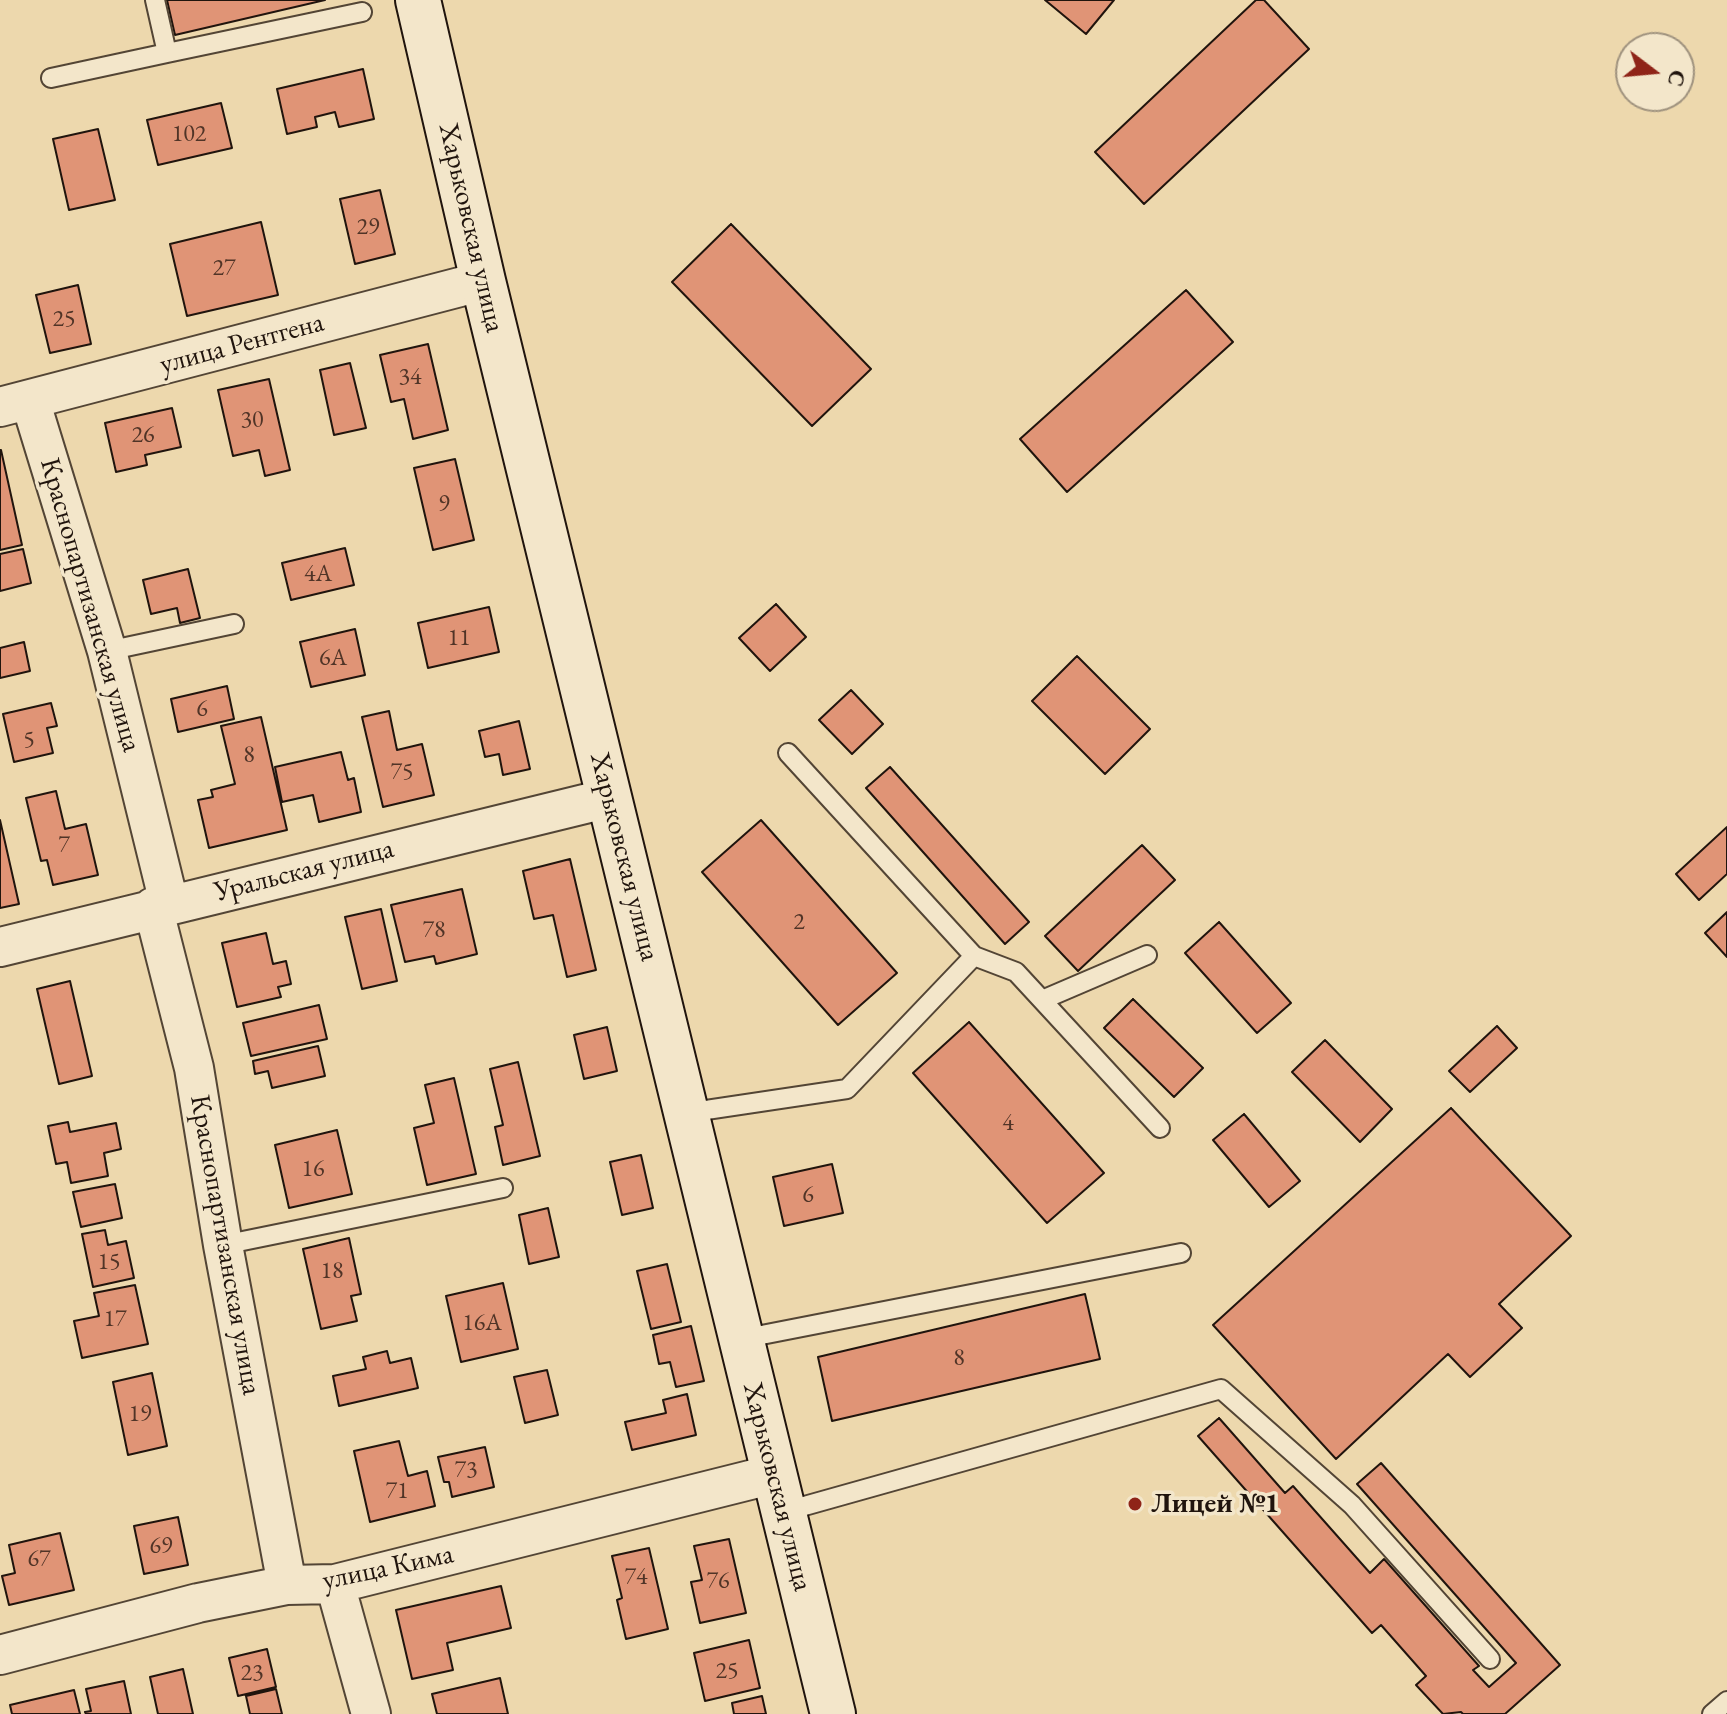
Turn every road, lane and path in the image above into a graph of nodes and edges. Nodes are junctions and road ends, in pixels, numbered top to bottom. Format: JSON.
{"nodes":[{"id":1,"x":155,"y":0,"type":"edge"},
{"id":2,"x":418,"y":0,"type":"edge"},
{"id":3,"x":362,"y":12,"type":"dead end"},
{"id":4,"x":167,"y":53,"type":"junction"},
{"id":5,"x":51,"y":78,"type":"dead end"},
{"id":6,"x":483,"y":281,"type":"junction"},
{"id":7,"x":15,"y":403,"type":"edge"},
{"id":8,"x":234,"y":624,"type":"dead end"},
{"id":9,"x":107,"y":651,"type":"junction"},
{"id":10,"x":788,"y":753,"type":"dead end"},
{"id":11,"x":609,"y":798,"type":"junction"},
{"id":12,"x":161,"y":905,"type":"junction"},
{"id":13,"x":0,"y":947,"type":"edge"},
{"id":14,"x":1147,"y":955,"type":"dead end"},
{"id":15,"x":974,"y":956,"type":"junction"},
{"id":16,"x":1042,"y":1000,"type":"junction"},
{"id":17,"x":686,"y":1113,"type":"junction"},
{"id":18,"x":1160,"y":1128,"type":"dead end"},
{"id":19,"x":503,"y":1188,"type":"dead end"},
{"id":20,"x":223,"y":1245,"type":"junction"},
{"id":21,"x":1181,"y":1253,"type":"dead end"},
{"id":22,"x":741,"y":1339,"type":"junction"},
{"id":23,"x":779,"y":1493,"type":"junction"},
{"id":24,"x":335,"y":1584,"type":"junction"},
{"id":25,"x":287,"y":1585,"type":"junction"},
{"id":26,"x":0,"y":1655,"type":"edge"},
{"id":27,"x":1490,"y":1659,"type":"dead end"},
{"id":28,"x":1727,"y":1701,"type":"edge"},
{"id":29,"x":371,"y":1714,"type":"edge"},
{"id":30,"x":833,"y":1714,"type":"edge"},
{"id":31,"x":1712,"y":1714,"type":"edge"}],
"edges":[{"from":1,"to":4,"type":"lane"},
{"from":2,"to":6,"type":"street","name":"Харьковская улица"},
{"from":3,"to":4,"type":"lane"},
{"from":4,"to":5,"type":"lane"},
{"from":6,"to":7,"type":"street","name":"улица Рентгена"},
{"from":6,"to":11,"type":"street","name":"Харьковская улица"},
{"from":7,"to":9,"type":"street","name":"Краснопартизанская улица"},
{"from":8,"to":9,"type":"lane"},
{"from":9,"to":12,"type":"street","name":"Краснопартизанская улица"},
{"from":10,"to":15,"type":"lane"},
{"from":11,"to":12,"type":"street","name":"Уральская улица"},
{"from":11,"to":17,"type":"street","name":"Харьковская улица"},
{"from":12,"to":13,"type":"street","name":"Уральская улица"},
{"from":12,"to":20,"type":"street","name":"Краснопартизанская улица"},
{"from":14,"to":16,"type":"lane"},
{"from":15,"to":16,"type":"lane"},
{"from":15,"to":17,"type":"lane"},
{"from":16,"to":18,"type":"lane"},
{"from":17,"to":22,"type":"street","name":"Харьковская улица"},
{"from":19,"to":20,"type":"lane"},
{"from":20,"to":25,"type":"street","name":"Краснопартизанская улица"},
{"from":21,"to":22,"type":"lane"},
{"from":22,"to":23,"type":"street","name":"Харьковская улица"},
{"from":23,"to":24,"type":"street","name":"улица Кима"},
{"from":23,"to":27,"type":"lane"},
{"from":23,"to":30,"type":"street","name":"Харьковская улица"},
{"from":24,"to":25,"type":"street","name":"улица Кима"},
{"from":24,"to":29,"type":"street"},
{"from":25,"to":26,"type":"street","name":"улица Кима"},
{"from":28,"to":31,"type":"lane"}]}
